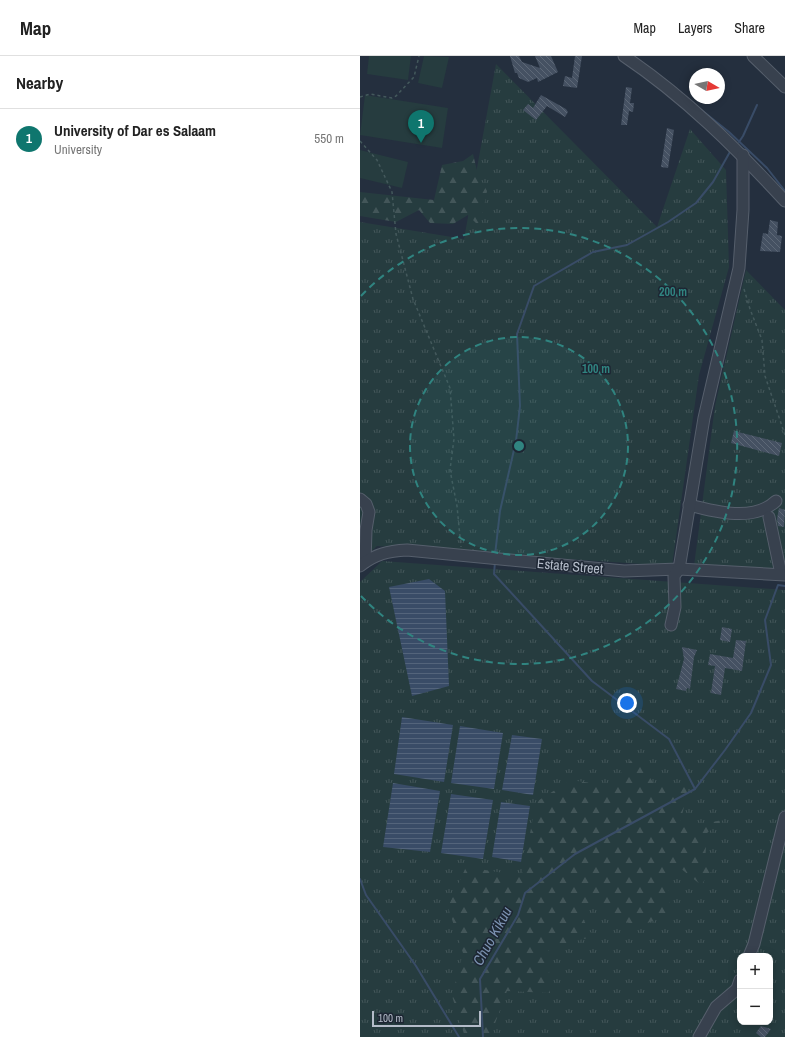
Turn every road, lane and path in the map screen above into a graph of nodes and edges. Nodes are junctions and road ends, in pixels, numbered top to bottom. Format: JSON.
{"nodes":[{"id":1,"x":419,"y":56,"type":"edge"},
{"id":2,"x":624,"y":56,"type":"edge"},
{"id":3,"x":745,"y":56,"type":"edge"},
{"id":4,"x":753,"y":56,"type":"edge"},
{"id":5,"x":762,"y":64,"type":"junction"},
{"id":6,"x":785,"y":87,"type":"edge"},
{"id":7,"x":360,"y":97,"type":"edge"},
{"id":8,"x":360,"y":141,"type":"edge"},
{"id":9,"x":743,"y":156,"type":"junction"},
{"id":10,"x":785,"y":201,"type":"edge"},
{"id":11,"x":744,"y":288,"type":"dead end"},
{"id":12,"x":785,"y":435,"type":"edge"},
{"id":13,"x":360,"y":499,"type":"edge"},
{"id":14,"x":776,"y":501,"type":"dead end"},
{"id":15,"x":689,"y":505,"type":"junction"},
{"id":16,"x":770,"y":517,"type":"dead end"},
{"id":17,"x":462,"y":556,"type":"junction"},
{"id":18,"x":363,"y":564,"type":"edge"},
{"id":19,"x":679,"y":569,"type":"junction"},
{"id":20,"x":783,"y":575,"type":"edge"},
{"id":21,"x":671,"y":625,"type":"dead end"},
{"id":22,"x":785,"y":817,"type":"edge"},
{"id":23,"x":750,"y":953,"type":"edge"},
{"id":24,"x":737,"y":989,"type":"edge"},
{"id":25,"x":699,"y":1037,"type":"edge"}],
"edges":[{"from":1,"to":7,"type":"path"},
{"from":2,"to":9,"type":"street"},
{"from":3,"to":5,"type":"street"},
{"from":4,"to":5,"type":"street"},
{"from":5,"to":6,"type":"street"},
{"from":8,"to":17,"type":"path"},
{"from":9,"to":10,"type":"street"},
{"from":9,"to":15,"type":"street"},
{"from":11,"to":12,"type":"path"},
{"from":13,"to":18,"type":"street"},
{"from":14,"to":15,"type":"street"},
{"from":15,"to":19,"type":"street"},
{"from":16,"to":20,"type":"street"},
{"from":17,"to":18,"type":"street","name":"Estate Street"},
{"from":17,"to":19,"type":"street","name":"Estate Street"},
{"from":19,"to":20,"type":"street","name":"Estate Street"},
{"from":19,"to":21,"type":"street"},
{"from":22,"to":23,"type":"street"},
{"from":24,"to":25,"type":"street"}]}
